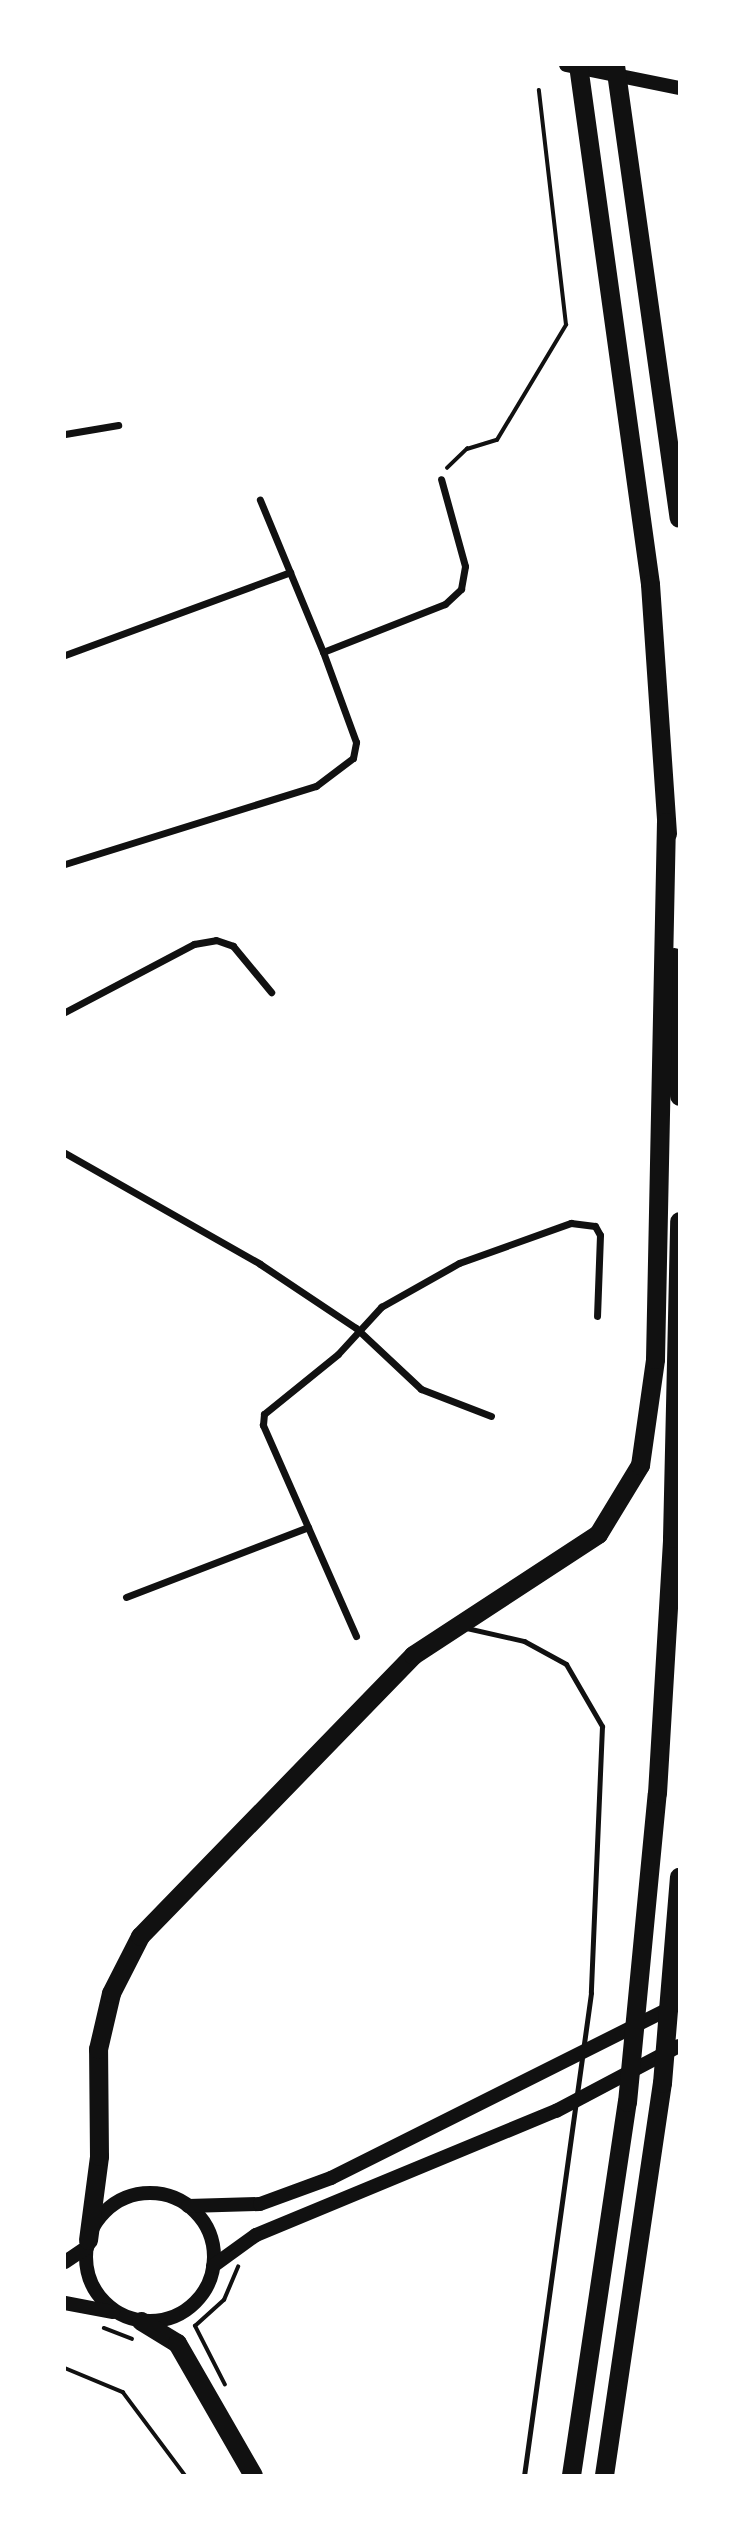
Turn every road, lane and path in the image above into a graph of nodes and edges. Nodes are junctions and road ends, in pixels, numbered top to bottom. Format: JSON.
{"nodes":[{"id":1,"x":566,"y":65,"type":"edge"},
{"id":2,"x":578,"y":65,"type":"edge"},
{"id":3,"x":615,"y":65,"type":"edge"},
{"id":4,"x":679,"y":88,"type":"edge"},
{"id":5,"x":539,"y":91,"type":"dead end"},
{"id":6,"x":118,"y":425,"type":"dead end"},
{"id":7,"x":65,"y":434,"type":"edge"},
{"id":8,"x":441,"y":479,"type":"joint"},
{"id":9,"x":260,"y":500,"type":"dead end"},
{"id":10,"x":679,"y":518,"type":"edge"},
{"id":11,"x":290,"y":572,"type":"junction"},
{"id":12,"x":323,"y":652,"type":"junction"},
{"id":13,"x":65,"y":655,"type":"edge"},
{"id":14,"x":666,"y":822,"type":"junction"},
{"id":15,"x":65,"y":864,"type":"edge"},
{"id":16,"x":271,"y":992,"type":"dead end"},
{"id":17,"x":65,"y":1012,"type":"edge"},
{"id":18,"x":679,"y":1096,"type":"edge"},
{"id":19,"x":65,"y":1153,"type":"edge"},
{"id":20,"x":679,"y":1221,"type":"edge"},
{"id":21,"x":597,"y":1316,"type":"dead end"},
{"id":22,"x":356,"y":1328,"type":"junction"},
{"id":23,"x":491,"y":1416,"type":"dead end"},
{"id":24,"x":308,"y":1527,"type":"junction"},
{"id":25,"x":126,"y":1597,"type":"dead end"},
{"id":26,"x":456,"y":1624,"type":"junction"},
{"id":27,"x":356,"y":1636,"type":"dead end"},
{"id":28,"x":679,"y":1877,"type":"edge"},
{"id":29,"x":679,"y":2004,"type":"edge"},
{"id":30,"x":679,"y":2046,"type":"edge"},
{"id":31,"x":188,"y":2206,"type":"junction"},
{"id":32,"x":88,"y":2244,"type":"junction"},
{"id":33,"x":242,"y":2261,"type":"dead end"},
{"id":34,"x":65,"y":2263,"type":"edge"},
{"id":35,"x":213,"y":2266,"type":"junction"},
{"id":36,"x":65,"y":2303,"type":"edge"},
{"id":37,"x":121,"y":2314,"type":"junction"},
{"id":38,"x":141,"y":2321,"type":"junction"},
{"id":39,"x":94,"y":2323,"type":"dead end"},
{"id":40,"x":140,"y":2341,"type":"dead end"},
{"id":41,"x":65,"y":2368,"type":"edge"},
{"id":42,"x":225,"y":2385,"type":"dead end"},
{"id":43,"x":185,"y":2475,"type":"edge"},
{"id":44,"x":254,"y":2475,"type":"edge"},
{"id":45,"x":524,"y":2475,"type":"edge"},
{"id":46,"x":571,"y":2475,"type":"edge"},
{"id":47,"x":604,"y":2475,"type":"edge"}],
"edges":[{"from":1,"to":4,"type":"main road"},
{"from":2,"to":14,"type":"highway"},
{"from":3,"to":10,"type":"highway"},
{"from":5,"to":8,"type":"path"},
{"from":6,"to":7,"type":"street"},
{"from":8,"to":12,"type":"street"},
{"from":9,"to":11,"type":"street"},
{"from":11,"to":12,"type":"street"},
{"from":11,"to":13,"type":"street"},
{"from":12,"to":15,"type":"street"},
{"from":14,"to":18,"type":"highway"},
{"from":14,"to":26,"type":"highway"},
{"from":16,"to":17,"type":"street"},
{"from":19,"to":22,"type":"street"},
{"from":20,"to":46,"type":"highway"},
{"from":21,"to":22,"type":"street"},
{"from":22,"to":23,"type":"street"},
{"from":22,"to":24,"type":"street"},
{"from":24,"to":25,"type":"street"},
{"from":24,"to":27,"type":"street"},
{"from":26,"to":32,"type":"highway"},
{"from":26,"to":45,"type":"lane"},
{"from":28,"to":47,"type":"highway"},
{"from":29,"to":31,"type":"main road"},
{"from":30,"to":35,"type":"main road"},
{"from":31,"to":32,"type":"main road"},
{"from":31,"to":35,"type":"main road"},
{"from":32,"to":34,"type":"main road"},
{"from":32,"to":37,"type":"main road"},
{"from":33,"to":42,"type":"path"},
{"from":35,"to":38,"type":"main road"},
{"from":36,"to":37,"type":"main road"},
{"from":37,"to":38,"type":"main road"},
{"from":38,"to":44,"type":"highway"},
{"from":39,"to":40,"type":"path"},
{"from":41,"to":43,"type":"path"}]}
